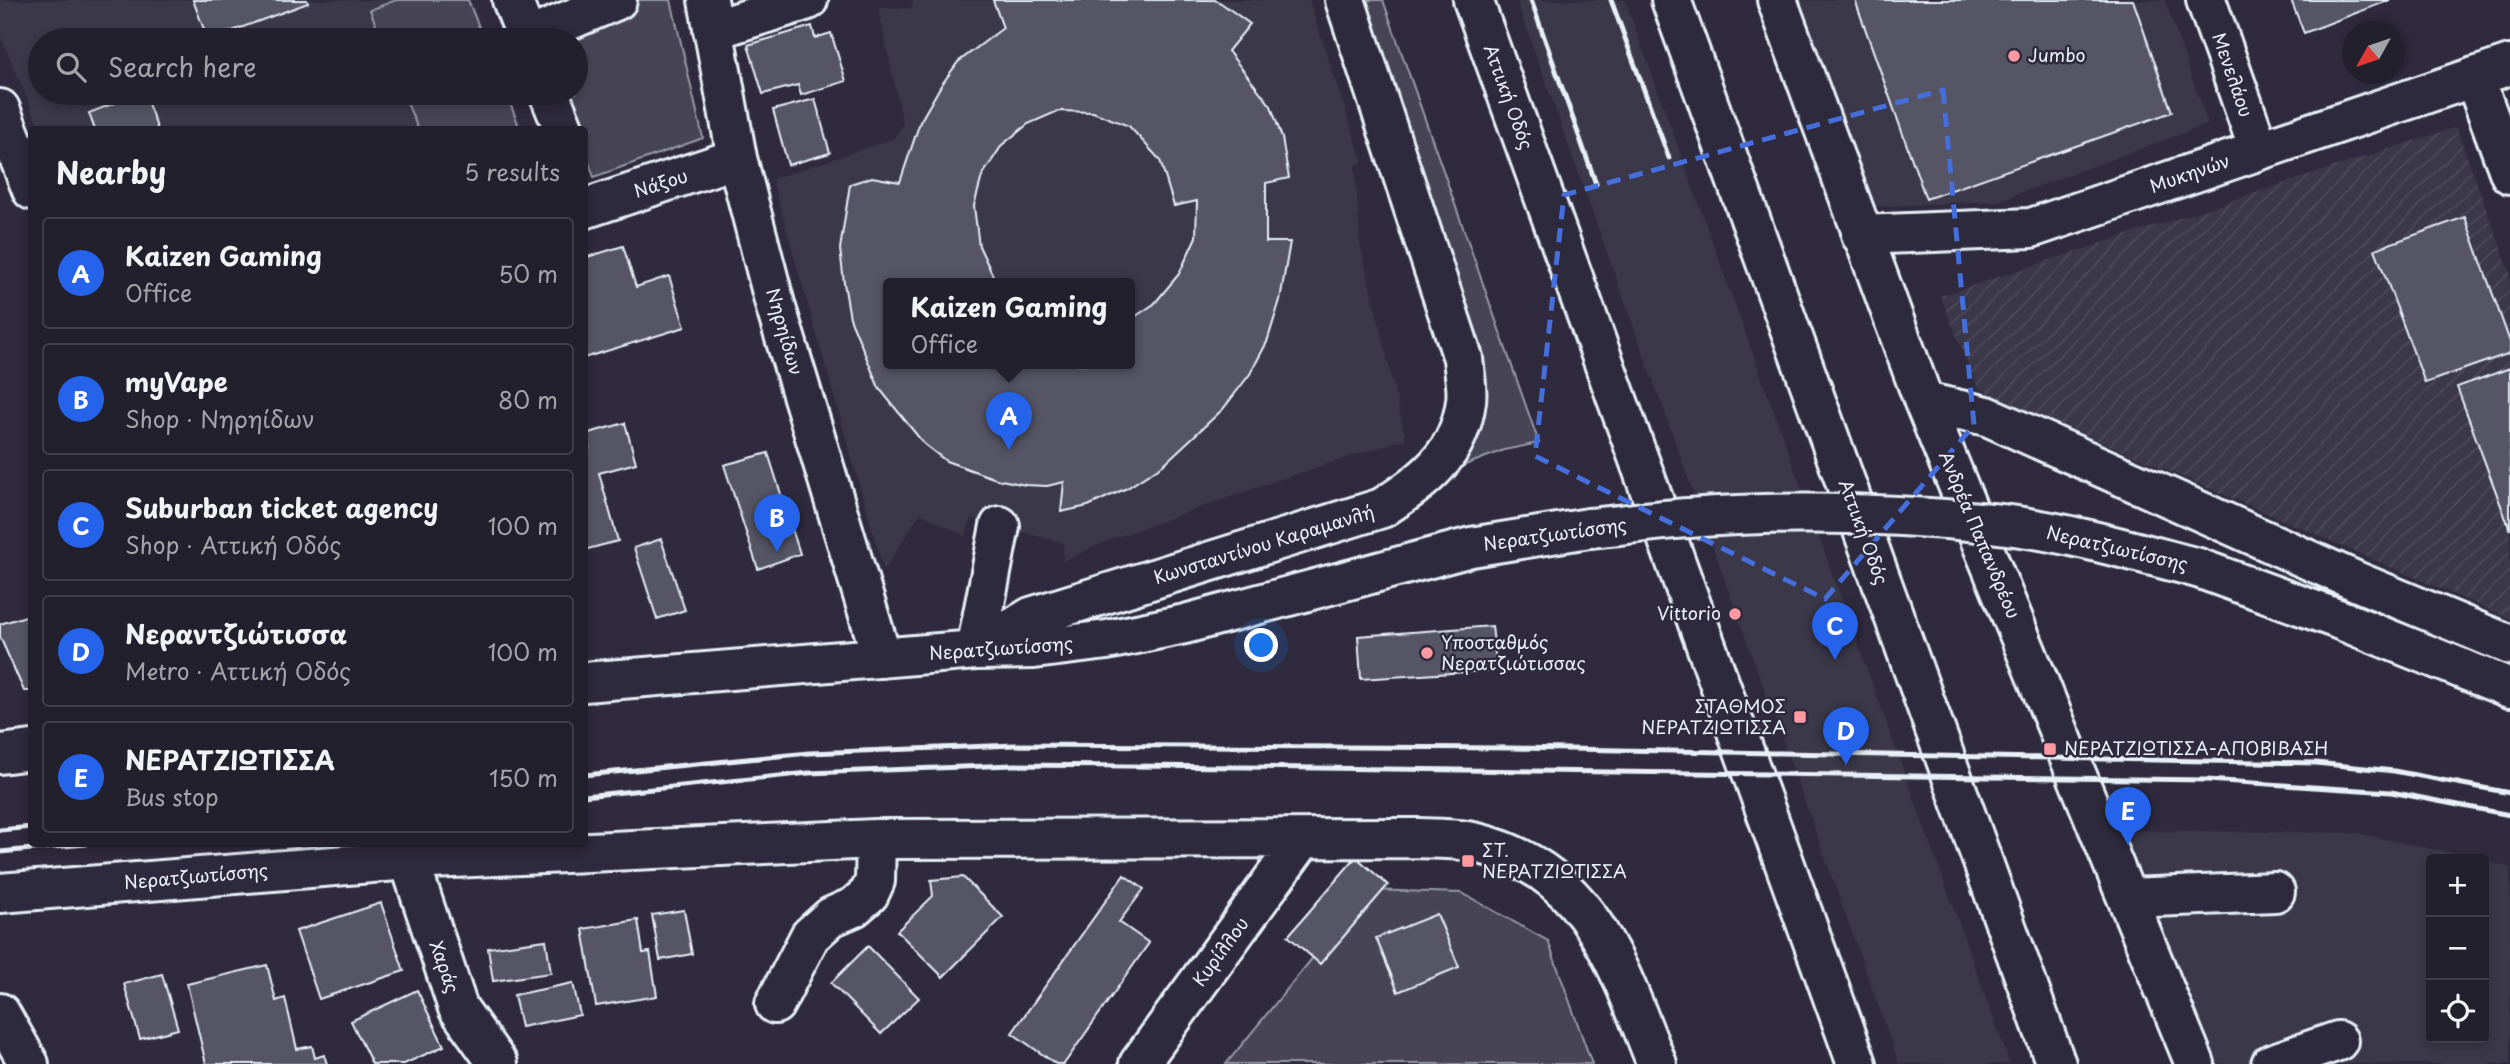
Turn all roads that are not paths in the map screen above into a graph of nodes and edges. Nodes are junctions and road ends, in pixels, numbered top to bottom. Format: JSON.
{"nodes":[{"id":1,"x":512,"y":0,"type":"edge"},
{"id":2,"x":617,"y":0,"type":"edge"},
{"id":3,"x":808,"y":0,"type":"edge"},
{"id":4,"x":1345,"y":0,"type":"edge"},
{"id":5,"x":1473,"y":0,"type":"edge"},
{"id":6,"x":1671,"y":0,"type":"edge"},
{"id":7,"x":1777,"y":0,"type":"edge"},
{"id":8,"x":2206,"y":0,"type":"edge"},
{"id":9,"x":711,"y":15,"type":"edge"},
{"id":10,"x":523,"y":28,"type":"edge"},
{"id":11,"x":552,"y":28,"type":"edge"},
{"id":12,"x":2510,"y":65,"type":"edge"},
{"id":13,"x":2473,"y":77,"type":"junction"},
{"id":14,"x":554,"y":105,"type":"edge"},
{"id":15,"x":0,"y":109,"type":"edge"},
{"id":16,"x":562,"y":126,"type":"edge"},
{"id":17,"x":2259,"y":150,"type":"junction"},
{"id":18,"x":737,"y":158,"type":"junction"},
{"id":19,"x":2510,"y":174,"type":"edge"},
{"id":20,"x":28,"y":180,"type":"edge"},
{"id":21,"x":588,"y":198,"type":"edge"},
{"id":22,"x":1861,"y":235,"type":"junction"},
{"id":23,"x":1924,"y":402,"type":"junction"},
{"id":24,"x":1000,"y":526,"type":"dead end"},
{"id":25,"x":2510,"y":645,"type":"edge"},
{"id":26,"x":976,"y":650,"type":"junction"},
{"id":27,"x":882,"y":658,"type":"junction"},
{"id":28,"x":588,"y":682,"type":"edge"},
{"id":29,"x":2510,"y":688,"type":"edge"},
{"id":30,"x":28,"y":750,"type":"edge"},
{"id":31,"x":0,"y":754,"type":"edge"},
{"id":32,"x":876,"y":839,"type":"junction"},
{"id":33,"x":1302,"y":840,"type":"junction"},
{"id":34,"x":408,"y":860,"type":"junction"},
{"id":35,"x":0,"y":892,"type":"edge"},
{"id":36,"x":2275,"y":892,"type":"dead end"},
{"id":37,"x":2129,"y":898,"type":"junction"},
{"id":38,"x":775,"y":1004,"type":"dead end"},
{"id":39,"x":0,"y":1013,"type":"edge"},
{"id":40,"x":2338,"y":1041,"type":"dead end"},
{"id":41,"x":1158,"y":1057,"type":"edge"},
{"id":42,"x":29,"y":1064,"type":"edge"},
{"id":43,"x":498,"y":1064,"type":"edge"},
{"id":44,"x":1657,"y":1064,"type":"edge"},
{"id":45,"x":1857,"y":1064,"type":"edge"},
{"id":46,"x":2056,"y":1064,"type":"edge"},
{"id":47,"x":2195,"y":1064,"type":"edge"},
{"id":48,"x":2271,"y":1064,"type":"edge"}],
"edges":[{"from":1,"to":10,"type":"main road"},
{"from":2,"to":11,"type":"main road"},
{"from":3,"to":9,"type":"main road"},
{"from":4,"to":26,"type":"main road","name":"Κωνσταντίνου Καραμανλή"},
{"from":5,"to":45,"type":"main road","name":"Αττική Οδός"},
{"from":6,"to":46,"type":"main road","name":"Αττική Οδός"},
{"from":7,"to":22,"type":"main road","name":"Ανδρέα Παπανδρέου"},
{"from":8,"to":17,"type":"main road","name":"Μενελάου"},
{"from":9,"to":18,"type":"main road","name":"Νηρηίδων"},
{"from":12,"to":13,"type":"main road","name":"Μυκηνών"},
{"from":13,"to":17,"type":"main road","name":"Μυκηνών"},
{"from":13,"to":19,"type":"main road"},
{"from":14,"to":16,"type":"main road"},
{"from":15,"to":20,"type":"main road"},
{"from":17,"to":22,"type":"main road","name":"Μυκηνών"},
{"from":18,"to":21,"type":"main road","name":"Νάξου"},
{"from":18,"to":27,"type":"main road","name":"Νηρηίδων"},
{"from":22,"to":23,"type":"main road","name":"Ανδρέα Παπανδρέου"},
{"from":23,"to":25,"type":"main road"},
{"from":23,"to":37,"type":"main road","name":"Ανδρέα Παπανδρέου"},
{"from":24,"to":26,"type":"main road"},
{"from":26,"to":27,"type":"main road","name":"Νερατζιωτίσσης"},
{"from":26,"to":29,"type":"main road","name":"Νερατζιωτίσσης","bridge":true},
{"from":27,"to":28,"type":"main road","name":"Νερατζιωτίσσης"},
{"from":30,"to":31,"type":"main road"},
{"from":32,"to":33,"type":"main road","name":"Νερατζιωτίσσης"},
{"from":32,"to":34,"type":"main road","name":"Νερατζιωτίσσης"},
{"from":32,"to":38,"type":"main road"},
{"from":33,"to":41,"type":"main road","name":"Κυρίλλου"},
{"from":33,"to":44,"type":"main road","name":"Νερατζιωτίσσης"},
{"from":34,"to":35,"type":"main road","name":"Νερατζιωτίσσης"},
{"from":34,"to":43,"type":"main road","name":"Χαράς"},
{"from":36,"to":37,"type":"main road"},
{"from":37,"to":47,"type":"main road","name":"Ανδρέα Παπανδρέου"},
{"from":39,"to":42,"type":"main road"},
{"from":40,"to":48,"type":"main road"}]}
